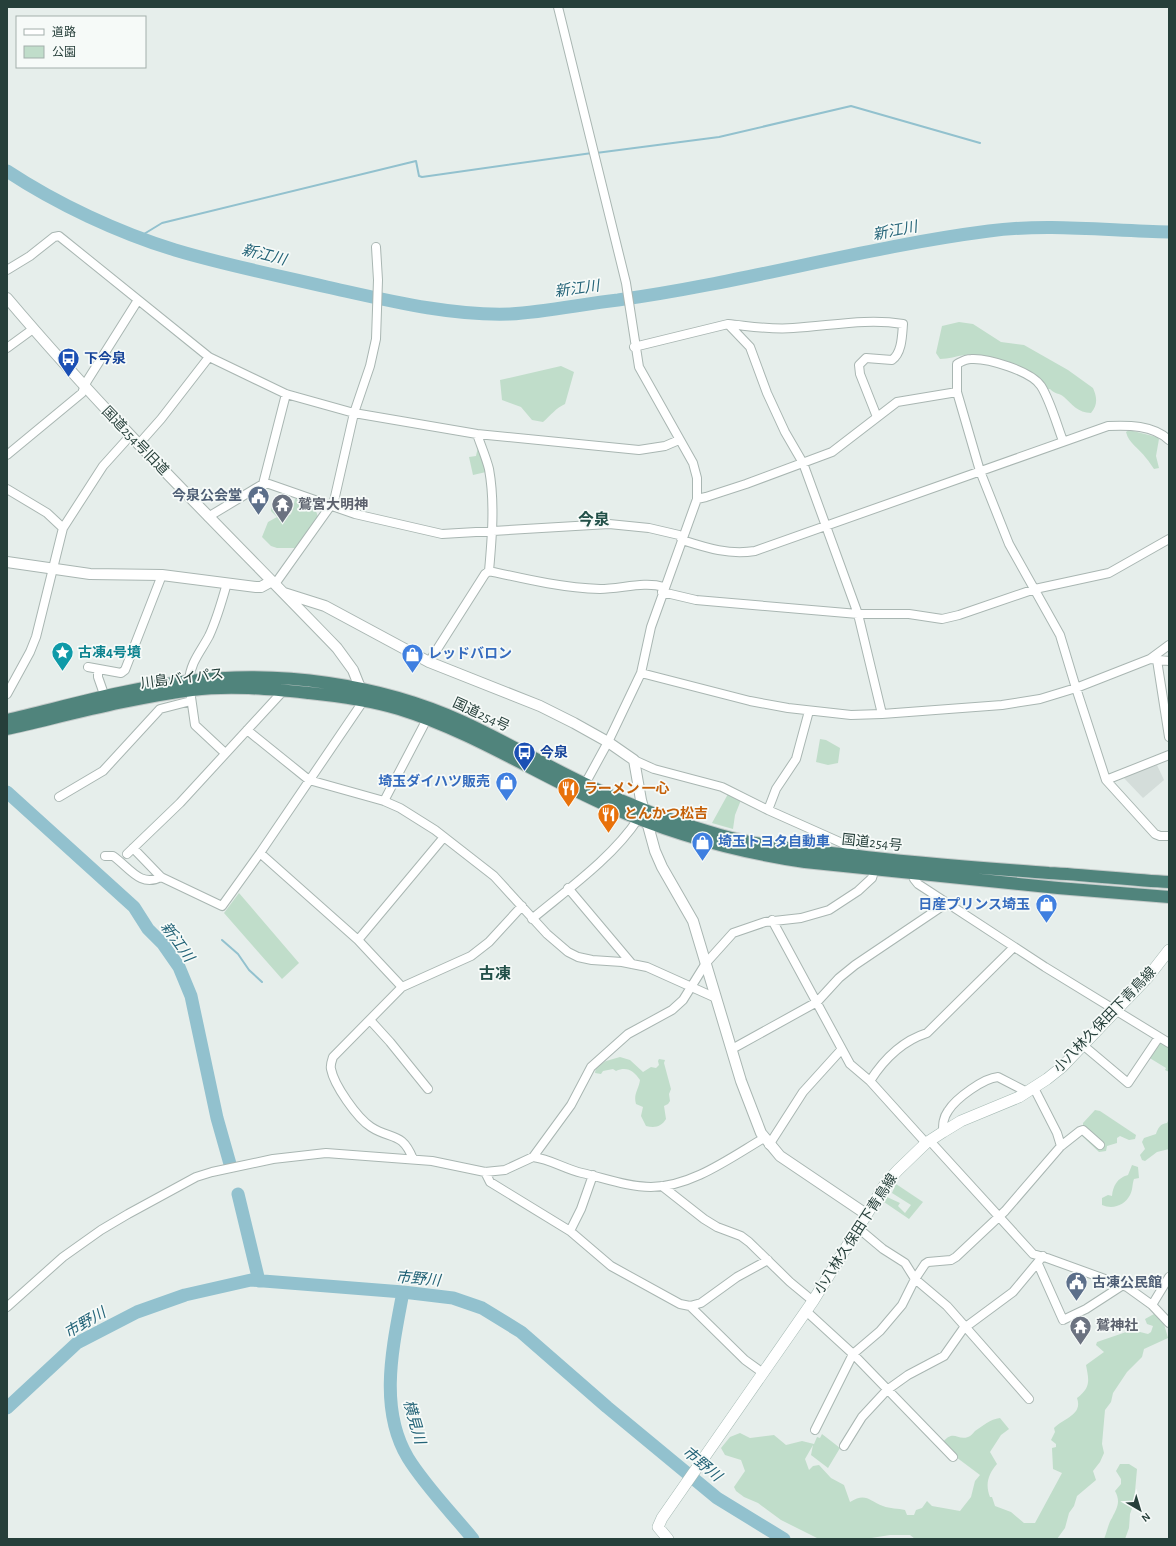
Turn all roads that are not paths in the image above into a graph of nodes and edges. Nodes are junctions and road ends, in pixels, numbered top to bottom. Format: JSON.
{"nodes":[{"id":1,"x":558,"y":7,"type":"edge"},
{"id":2,"x":376,"y":247,"type":"dead end"},
{"id":3,"x":7,"y":270,"type":"edge"},
{"id":4,"x":7,"y":298,"type":"edge"},
{"id":5,"x":138,"y":300,"type":"junction"},
{"id":6,"x":728,"y":324,"type":"junction"},
{"id":7,"x":33,"y":329,"type":"junction"},
{"id":8,"x":634,"y":347,"type":"junction"},
{"id":9,"x":7,"y":348,"type":"edge"},
{"id":10,"x":208,"y":357,"type":"junction"},
{"id":11,"x":84,"y":387,"type":"junction"},
{"id":12,"x":957,"y":392,"type":"junction"},
{"id":13,"x":286,"y":394,"type":"junction"},
{"id":14,"x":354,"y":413,"type":"junction"},
{"id":15,"x":877,"y":417,"type":"junction"},
{"id":16,"x":477,"y":434,"type":"junction"},
{"id":17,"x":130,"y":436,"type":"junction"},
{"id":18,"x":679,"y":440,"type":"junction"},
{"id":19,"x":1169,"y":440,"type":"edge"},
{"id":20,"x":1063,"y":441,"type":"junction"},
{"id":21,"x":138,"y":445,"type":"junction"},
{"id":22,"x":7,"y":455,"type":"edge"},
{"id":23,"x":803,"y":463,"type":"junction"},
{"id":24,"x":980,"y":471,"type":"junction"},
{"id":25,"x":263,"y":484,"type":"junction"},
{"id":26,"x":7,"y":489,"type":"edge"},
{"id":27,"x":696,"y":499,"type":"junction"},
{"id":28,"x":332,"y":505,"type":"junction"},
{"id":29,"x":208,"y":517,"type":"junction"},
{"id":30,"x":825,"y":526,"type":"junction"},
{"id":31,"x":63,"y":528,"type":"junction"},
{"id":32,"x":493,"y":531,"type":"junction"},
{"id":33,"x":1169,"y":539,"type":"edge"},
{"id":34,"x":682,"y":540,"type":"junction"},
{"id":35,"x":7,"y":562,"type":"edge"},
{"id":36,"x":52,"y":569,"type":"junction"},
{"id":37,"x":489,"y":571,"type":"junction"},
{"id":38,"x":162,"y":575,"type":"junction"},
{"id":39,"x":273,"y":582,"type":"junction"},
{"id":40,"x":227,"y":583,"type":"junction"},
{"id":41,"x":663,"y":589,"type":"junction"},
{"id":42,"x":1035,"y":590,"type":"junction"},
{"id":43,"x":284,"y":593,"type":"junction"},
{"id":44,"x":858,"y":614,"type":"junction"},
{"id":45,"x":1169,"y":645,"type":"edge"},
{"id":46,"x":1154,"y":659,"type":"junction"},
{"id":47,"x":1169,"y":661,"type":"edge"},
{"id":48,"x":429,"y":662,"type":"junction"},
{"id":49,"x":88,"y":667,"type":"dead end"},
{"id":50,"x":98,"y":670,"type":"junction"},
{"id":51,"x":641,"y":673,"type":"junction"},
{"id":52,"x":1076,"y":688,"type":"junction"},
{"id":53,"x":284,"y":690,"type":"junction"},
{"id":54,"x":191,"y":691,"type":"junction"},
{"id":55,"x":7,"y":694,"type":"edge"},
{"id":56,"x":363,"y":694,"type":"junction"},
{"id":57,"x":104,"y":697,"type":"junction"},
{"id":58,"x":809,"y":711,"type":"junction"},
{"id":59,"x":882,"y":714,"type":"junction"},
{"id":60,"x":427,"y":719,"type":"junction"},
{"id":61,"x":7,"y":720,"type":"edge"},
{"id":62,"x":7,"y":729,"type":"edge"},
{"id":63,"x":247,"y":730,"type":"junction"},
{"id":64,"x":1169,"y":737,"type":"edge"},
{"id":65,"x":608,"y":742,"type":"junction"},
{"id":66,"x":225,"y":753,"type":"junction"},
{"id":67,"x":1169,"y":755,"type":"edge"},
{"id":68,"x":634,"y":760,"type":"junction"},
{"id":69,"x":309,"y":780,"type":"junction"},
{"id":70,"x":1106,"y":780,"type":"junction"},
{"id":71,"x":585,"y":784,"type":"junction"},
{"id":72,"x":59,"y":797,"type":"dead end"},
{"id":73,"x":384,"y":801,"type":"junction"},
{"id":74,"x":768,"y":810,"type":"junction"},
{"id":75,"x":643,"y":817,"type":"junction"},
{"id":76,"x":1169,"y":836,"type":"edge"},
{"id":77,"x":444,"y":837,"type":"junction"},
{"id":78,"x":134,"y":848,"type":"junction"},
{"id":79,"x":260,"y":853,"type":"junction"},
{"id":80,"x":127,"y":854,"type":"dead end"},
{"id":81,"x":105,"y":856,"type":"dead end"},
{"id":82,"x":859,"y":856,"type":"junction"},
{"id":83,"x":875,"y":868,"type":"junction"},
{"id":84,"x":914,"y":872,"type":"junction"},
{"id":85,"x":161,"y":877,"type":"junction"},
{"id":86,"x":1169,"y":882,"type":"edge"},
{"id":87,"x":568,"y":888,"type":"junction"},
{"id":88,"x":1169,"y":897,"type":"edge"},
{"id":89,"x":947,"y":903,"type":"junction"},
{"id":90,"x":522,"y":906,"type":"junction"},
{"id":91,"x":532,"y":919,"type":"junction"},
{"id":92,"x":772,"y":920,"type":"junction"},
{"id":93,"x":358,"y":940,"type":"junction"},
{"id":94,"x":1014,"y":947,"type":"junction"},
{"id":95,"x":1169,"y":950,"type":"edge"},
{"id":96,"x":706,"y":963,"type":"junction"},
{"id":97,"x":632,"y":964,"type":"junction"},
{"id":98,"x":402,"y":987,"type":"junction"},
{"id":99,"x":692,"y":988,"type":"junction"},
{"id":100,"x":716,"y":998,"type":"junction"},
{"id":101,"x":817,"y":1002,"type":"junction"},
{"id":102,"x":1116,"y":1010,"type":"junction"},
{"id":103,"x":370,"y":1020,"type":"junction"},
{"id":104,"x":1159,"y":1037,"type":"junction"},
{"id":105,"x":1169,"y":1043,"type":"edge"},
{"id":106,"x":1084,"y":1046,"type":"junction"},
{"id":107,"x":732,"y":1048,"type":"junction"},
{"id":108,"x":841,"y":1050,"type":"junction"},
{"id":109,"x":870,"y":1081,"type":"junction"},
{"id":110,"x":428,"y":1089,"type":"dead end"},
{"id":111,"x":1031,"y":1090,"type":"junction"},
{"id":112,"x":943,"y":1132,"type":"junction"},
{"id":113,"x":767,"y":1142,"type":"junction"},
{"id":114,"x":928,"y":1142,"type":"junction"},
{"id":115,"x":1100,"y":1145,"type":"dead end"},
{"id":116,"x":1060,"y":1146,"type":"junction"},
{"id":117,"x":533,"y":1157,"type":"junction"},
{"id":118,"x":413,"y":1159,"type":"junction"},
{"id":119,"x":485,"y":1172,"type":"junction"},
{"id":120,"x":593,"y":1175,"type":"junction"},
{"id":121,"x":662,"y":1186,"type":"junction"},
{"id":122,"x":866,"y":1214,"type":"junction"},
{"id":123,"x":1000,"y":1217,"type":"junction"},
{"id":124,"x":858,"y":1228,"type":"junction"},
{"id":125,"x":570,"y":1230,"type":"junction"},
{"id":126,"x":1043,"y":1256,"type":"junction"},
{"id":127,"x":768,"y":1260,"type":"junction"},
{"id":128,"x":1038,"y":1264,"type":"junction"},
{"id":129,"x":1169,"y":1277,"type":"edge"},
{"id":130,"x":915,"y":1279,"type":"junction"},
{"id":131,"x":1123,"y":1285,"type":"junction"},
{"id":132,"x":813,"y":1301,"type":"junction"},
{"id":133,"x":1152,"y":1305,"type":"junction"},
{"id":134,"x":690,"y":1306,"type":"junction"},
{"id":135,"x":7,"y":1307,"type":"edge"},
{"id":136,"x":806,"y":1311,"type":"junction"},
{"id":137,"x":1169,"y":1323,"type":"edge"},
{"id":138,"x":966,"y":1326,"type":"junction"},
{"id":139,"x":853,"y":1354,"type":"junction"},
{"id":140,"x":763,"y":1373,"type":"junction"},
{"id":141,"x":887,"y":1390,"type":"junction"},
{"id":142,"x":1029,"y":1399,"type":"dead end"},
{"id":143,"x":815,"y":1430,"type":"dead end"},
{"id":144,"x":844,"y":1446,"type":"dead end"},
{"id":145,"x":953,"y":1458,"type":"dead end"},
{"id":146,"x":668,"y":1539,"type":"edge"}],
"edges":[{"from":1,"to":8,"type":"street"},
{"from":2,"to":14,"type":"street"},
{"from":3,"to":5,"type":"street"},
{"from":4,"to":7,"type":"street","name":"国道254号旧道"},
{"from":5,"to":10,"type":"street"},
{"from":5,"to":11,"type":"street"},
{"from":6,"to":8,"type":"street"},
{"from":6,"to":15,"type":"street"},
{"from":6,"to":23,"type":"street"},
{"from":7,"to":9,"type":"street"},
{"from":7,"to":11,"type":"street","name":"国道254号旧道"},
{"from":8,"to":18,"type":"street"},
{"from":10,"to":13,"type":"street"},
{"from":10,"to":21,"type":"street"},
{"from":11,"to":17,"type":"street","name":"国道254号旧道"},
{"from":11,"to":22,"type":"street"},
{"from":12,"to":15,"type":"street"},
{"from":12,"to":20,"type":"street"},
{"from":12,"to":24,"type":"street"},
{"from":13,"to":14,"type":"street"},
{"from":13,"to":25,"type":"street"},
{"from":14,"to":16,"type":"street"},
{"from":14,"to":28,"type":"street"},
{"from":15,"to":23,"type":"street"},
{"from":16,"to":18,"type":"street"},
{"from":16,"to":32,"type":"street"},
{"from":17,"to":21,"type":"street","name":"国道254号旧道"},
{"from":17,"to":31,"type":"street"},
{"from":18,"to":27,"type":"street"},
{"from":19,"to":20,"type":"street"},
{"from":20,"to":24,"type":"street"},
{"from":21,"to":29,"type":"street","name":"国道254号旧道"},
{"from":23,"to":27,"type":"street"},
{"from":23,"to":30,"type":"street"},
{"from":24,"to":30,"type":"street"},
{"from":24,"to":42,"type":"street"},
{"from":25,"to":28,"type":"street"},
{"from":25,"to":29,"type":"street"},
{"from":26,"to":31,"type":"street"},
{"from":27,"to":34,"type":"street"},
{"from":28,"to":32,"type":"street"},
{"from":28,"to":39,"type":"street"},
{"from":29,"to":39,"type":"street","name":"国道254号旧道"},
{"from":30,"to":34,"type":"street"},
{"from":30,"to":44,"type":"street"},
{"from":31,"to":36,"type":"street"},
{"from":32,"to":34,"type":"street"},
{"from":32,"to":37,"type":"street"},
{"from":33,"to":42,"type":"street"},
{"from":34,"to":41,"type":"street"},
{"from":35,"to":36,"type":"street"},
{"from":36,"to":38,"type":"street"},
{"from":36,"to":55,"type":"street"},
{"from":37,"to":41,"type":"street"},
{"from":37,"to":48,"type":"street"},
{"from":38,"to":40,"type":"street"},
{"from":38,"to":50,"type":"street"},
{"from":39,"to":40,"type":"street"},
{"from":39,"to":43,"type":"street","name":"国道254号旧道"},
{"from":40,"to":54,"type":"street"},
{"from":41,"to":44,"type":"street"},
{"from":41,"to":51,"type":"street"},
{"from":42,"to":44,"type":"street"},
{"from":42,"to":52,"type":"street"},
{"from":43,"to":48,"type":"street"},
{"from":43,"to":56,"type":"street","name":"国道254号旧道"},
{"from":44,"to":59,"type":"street"},
{"from":45,"to":46,"type":"street"},
{"from":46,"to":47,"type":"street"},
{"from":46,"to":52,"type":"street"},
{"from":46,"to":64,"type":"street"},
{"from":48,"to":65,"type":"street"},
{"from":49,"to":50,"type":"street"},
{"from":50,"to":57,"type":"street"},
{"from":51,"to":58,"type":"street"},
{"from":51,"to":65,"type":"street"},
{"from":52,"to":59,"type":"street"},
{"from":52,"to":70,"type":"street"},
{"from":53,"to":54,"type":"highway","name":"川島バイパス"},
{"from":53,"to":56,"type":"highway","name":"川島バイパス"},
{"from":53,"to":63,"type":"street"},
{"from":54,"to":56,"type":"highway","name":"川島バイパス"},
{"from":54,"to":57,"type":"highway","name":"川島バイパス"},
{"from":54,"to":62,"type":"highway","name":"川島バイパス"},
{"from":54,"to":66,"type":"street"},
{"from":54,"to":72,"type":"street"},
{"from":56,"to":60,"type":"highway","name":"国道254号"},
{"from":56,"to":69,"type":"street"},
{"from":56,"to":71,"type":"highway","name":"国道254号"},
{"from":57,"to":61,"type":"highway","name":"川島バイパス"},
{"from":58,"to":59,"type":"street"},
{"from":58,"to":74,"type":"street"},
{"from":60,"to":73,"type":"street"},
{"from":60,"to":75,"type":"highway","name":"国道254号"},
{"from":63,"to":66,"type":"street"},
{"from":63,"to":69,"type":"street"},
{"from":65,"to":68,"type":"street"},
{"from":65,"to":71,"type":"street"},
{"from":66,"to":78,"type":"street"},
{"from":67,"to":70,"type":"street"},
{"from":68,"to":74,"type":"street"},
{"from":68,"to":75,"type":"street"},
{"from":69,"to":73,"type":"street"},
{"from":69,"to":79,"type":"street"},
{"from":70,"to":76,"type":"street"},
{"from":71,"to":75,"type":"highway","name":"国道254号"},
{"from":73,"to":77,"type":"street"},
{"from":74,"to":82,"type":"street"},
{"from":75,"to":82,"type":"highway","name":"国道254号"},
{"from":75,"to":83,"type":"highway","name":"国道254号"},
{"from":75,"to":87,"type":"street"},
{"from":75,"to":96,"type":"street"},
{"from":77,"to":90,"type":"street"},
{"from":77,"to":93,"type":"street"},
{"from":78,"to":80,"type":"street"},
{"from":78,"to":85,"type":"street"},
{"from":79,"to":85,"type":"street"},
{"from":79,"to":93,"type":"street"},
{"from":81,"to":85,"type":"street"},
{"from":82,"to":86,"type":"highway","name":"国道254号"},
{"from":83,"to":84,"type":"highway","name":"国道254号"},
{"from":83,"to":92,"type":"street"},
{"from":84,"to":88,"type":"highway","name":"国道254号"},
{"from":84,"to":89,"type":"street"},
{"from":87,"to":91,"type":"street"},
{"from":87,"to":97,"type":"street"},
{"from":89,"to":94,"type":"street"},
{"from":89,"to":101,"type":"street"},
{"from":90,"to":91,"type":"street"},
{"from":90,"to":98,"type":"street"},
{"from":91,"to":97,"type":"street"},
{"from":92,"to":96,"type":"street"},
{"from":92,"to":101,"type":"street"},
{"from":93,"to":98,"type":"street"},
{"from":94,"to":102,"type":"street"},
{"from":94,"to":109,"type":"street"},
{"from":95,"to":102,"type":"main road","name":"小八林久保田下青鳥線"},
{"from":96,"to":99,"type":"street"},
{"from":96,"to":100,"type":"street"},
{"from":97,"to":99,"type":"street"},
{"from":98,"to":103,"type":"street"},
{"from":99,"to":100,"type":"street"},
{"from":99,"to":117,"type":"street"},
{"from":100,"to":107,"type":"street"},
{"from":101,"to":107,"type":"street"},
{"from":101,"to":108,"type":"street"},
{"from":102,"to":104,"type":"street"},
{"from":102,"to":106,"type":"main road","name":"小八林久保田下青鳥線"},
{"from":103,"to":110,"type":"street"},
{"from":103,"to":118,"type":"street"},
{"from":104,"to":105,"type":"street"},
{"from":104,"to":106,"type":"street"},
{"from":106,"to":111,"type":"main road","name":"小八林久保田下青鳥線"},
{"from":107,"to":113,"type":"street"},
{"from":108,"to":109,"type":"street"},
{"from":108,"to":113,"type":"street"},
{"from":109,"to":114,"type":"street"},
{"from":111,"to":112,"type":"main road","name":"小八林久保田下青鳥線"},
{"from":111,"to":112,"type":"street"},
{"from":111,"to":116,"type":"street"},
{"from":112,"to":114,"type":"main road","name":"小八林久保田下青鳥線"},
{"from":113,"to":121,"type":"street"},
{"from":113,"to":122,"type":"street"},
{"from":114,"to":122,"type":"main road","name":"小八林久保田下青鳥線"},
{"from":114,"to":123,"type":"street"},
{"from":115,"to":116,"type":"street"},
{"from":116,"to":123,"type":"street"},
{"from":117,"to":119,"type":"street"},
{"from":117,"to":120,"type":"street"},
{"from":118,"to":119,"type":"street"},
{"from":118,"to":135,"type":"street"},
{"from":119,"to":125,"type":"street"},
{"from":120,"to":121,"type":"street"},
{"from":120,"to":125,"type":"street"},
{"from":121,"to":127,"type":"street"},
{"from":122,"to":124,"type":"main road","name":"小八林久保田下青鳥線"},
{"from":123,"to":126,"type":"street"},
{"from":123,"to":130,"type":"street"},
{"from":124,"to":130,"type":"street"},
{"from":124,"to":132,"type":"main road","name":"小八林久保田下青鳥線"},
{"from":125,"to":134,"type":"street"},
{"from":126,"to":128,"type":"street"},
{"from":126,"to":131,"type":"street"},
{"from":127,"to":132,"type":"street"},
{"from":127,"to":134,"type":"street"},
{"from":128,"to":131,"type":"street"},
{"from":128,"to":138,"type":"street"},
{"from":129,"to":133,"type":"street"},
{"from":130,"to":138,"type":"street"},
{"from":130,"to":139,"type":"street"},
{"from":131,"to":133,"type":"street"},
{"from":132,"to":136,"type":"main road","name":"小八林久保田下青鳥線"},
{"from":133,"to":137,"type":"street"},
{"from":134,"to":140,"type":"street"},
{"from":136,"to":139,"type":"street"},
{"from":136,"to":140,"type":"main road","name":"小八林久保田下青鳥線"},
{"from":138,"to":141,"type":"street"},
{"from":138,"to":142,"type":"street"},
{"from":139,"to":141,"type":"street"},
{"from":139,"to":143,"type":"street"},
{"from":140,"to":146,"type":"main road","name":"小八林久保田下青鳥線"},
{"from":141,"to":144,"type":"street"},
{"from":141,"to":145,"type":"street"}]}
